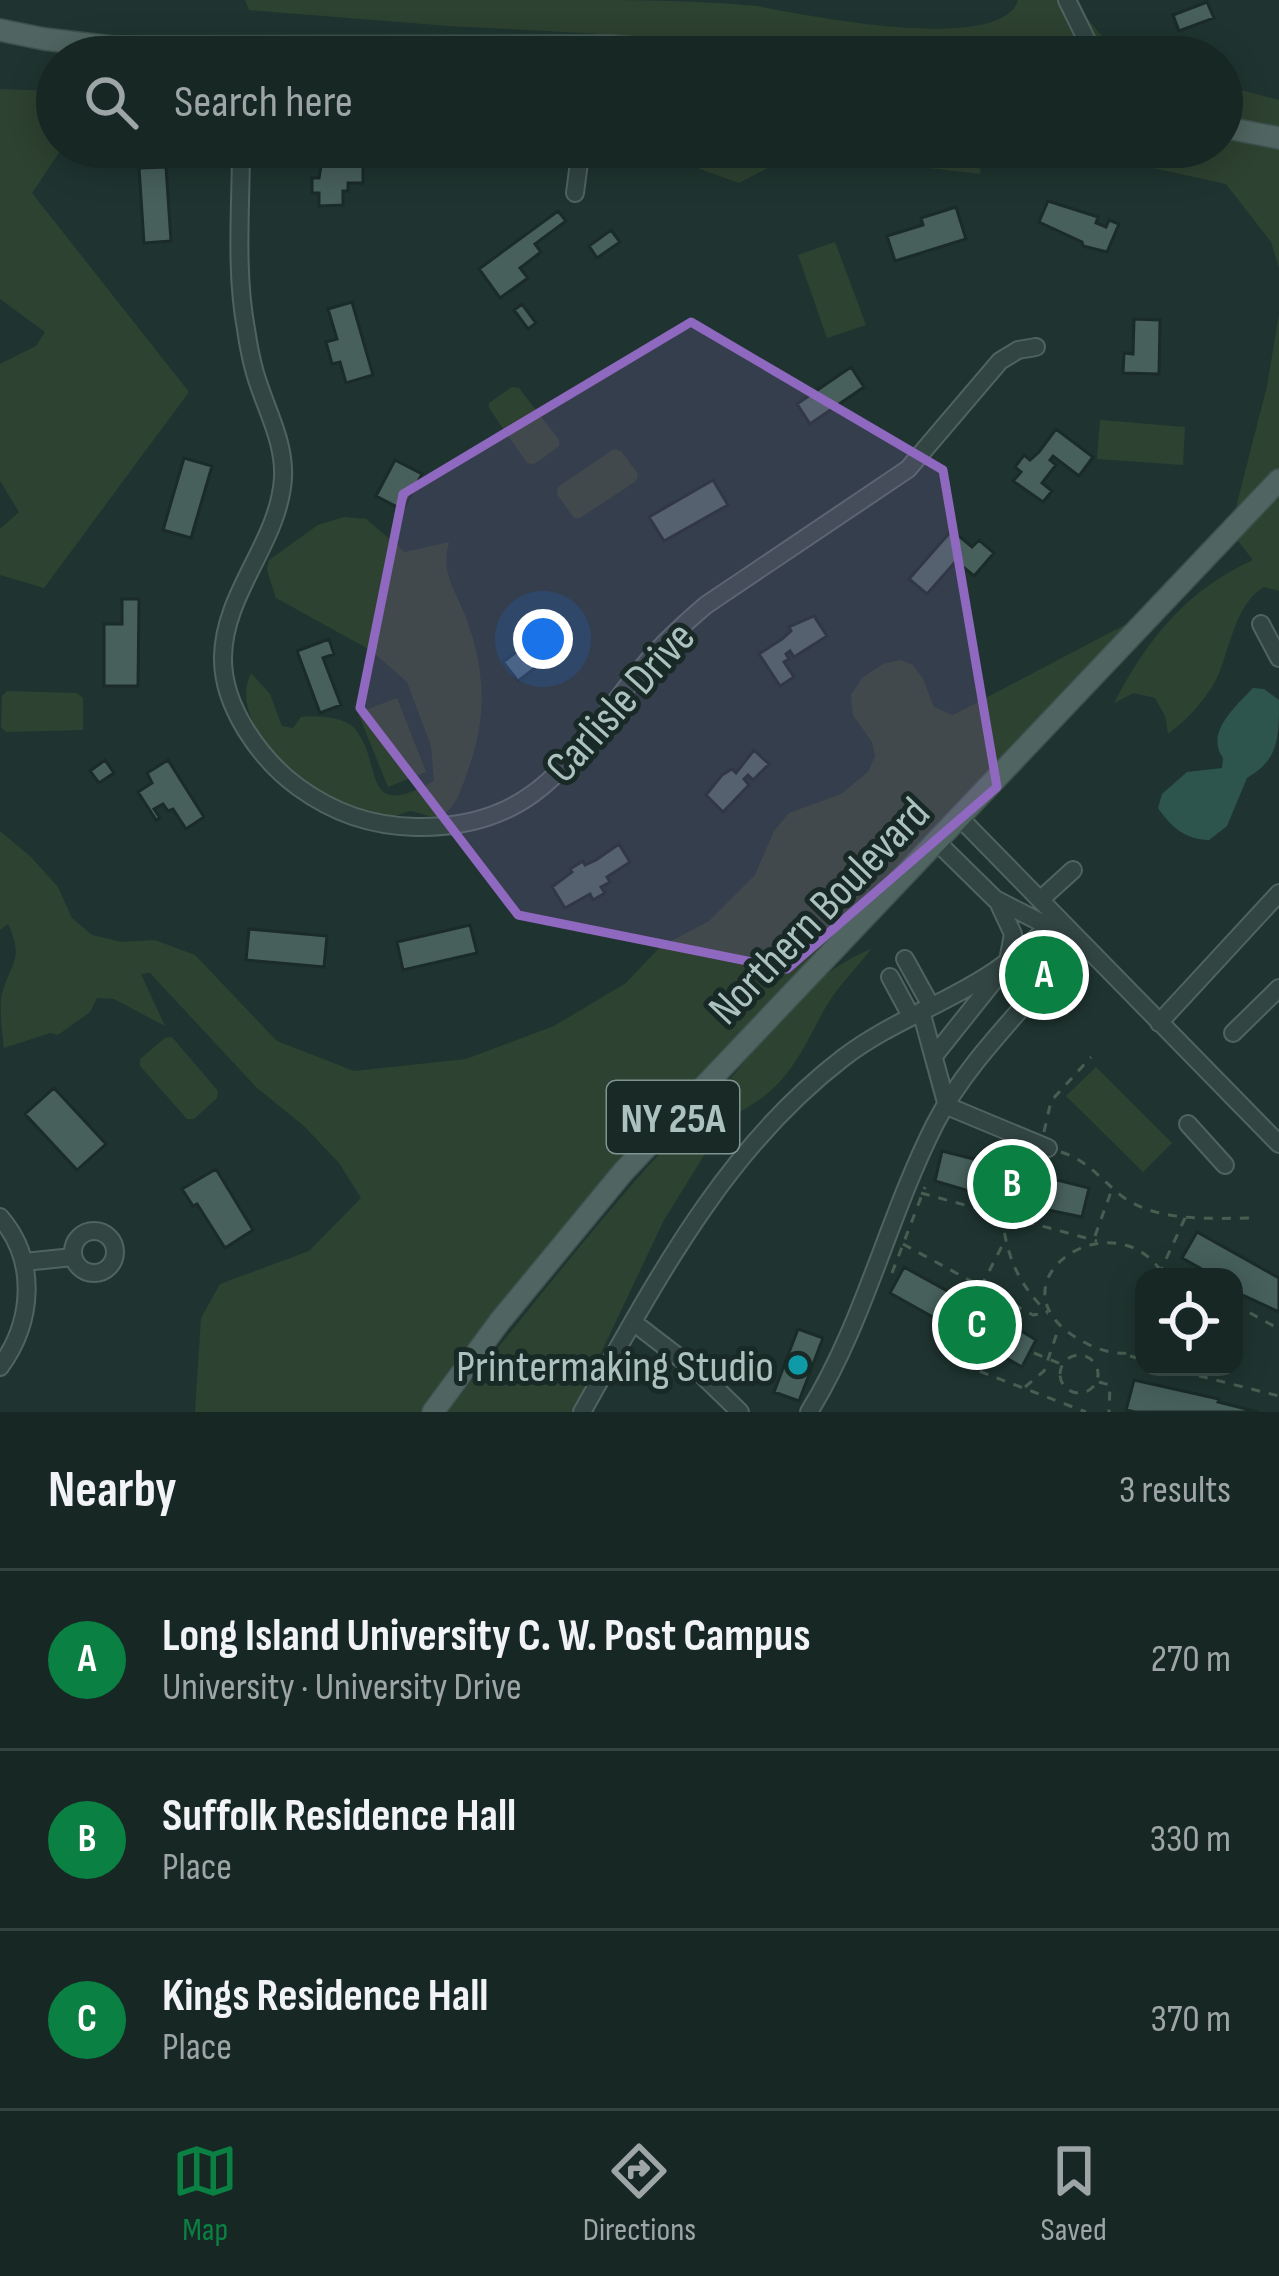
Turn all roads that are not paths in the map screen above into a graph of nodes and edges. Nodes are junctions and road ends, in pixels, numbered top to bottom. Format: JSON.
{"nodes":[{"id":1,"x":1067,"y":0,"type":"edge"},
{"id":2,"x":0,"y":29,"type":"edge"},
{"id":3,"x":44,"y":36,"type":"edge"},
{"id":4,"x":1084,"y":36,"type":"edge"},
{"id":5,"x":1243,"y":131,"type":"edge"},
{"id":6,"x":1279,"y":138,"type":"edge"},
{"id":7,"x":241,"y":168,"type":"edge"},
{"id":8,"x":578,"y":168,"type":"edge"},
{"id":9,"x":575,"y":193,"type":"dead end"},
{"id":10,"x":1036,"y":346,"type":"dead end"},
{"id":11,"x":1279,"y":480,"type":"edge"},
{"id":12,"x":1261,"y":624,"type":"dead end"},
{"id":13,"x":1279,"y":658,"type":"edge"},
{"id":14,"x":961,"y":818,"type":"junction"},
{"id":15,"x":938,"y":842,"type":"junction"},
{"id":16,"x":1073,"y":870,"type":"dead end"},
{"id":17,"x":1279,"y":893,"type":"edge"},
{"id":18,"x":995,"y":899,"type":"junction"},
{"id":19,"x":1040,"y":900,"type":"junction"},
{"id":20,"x":1054,"y":923,"type":"junction"},
{"id":21,"x":1013,"y":957,"type":"junction"},
{"id":22,"x":905,"y":958,"type":"dead end"},
{"id":23,"x":890,"y":977,"type":"dead end"},
{"id":24,"x":1048,"y":978,"type":"dead end"},
{"id":25,"x":1279,"y":988,"type":"edge"},
{"id":26,"x":921,"y":1011,"type":"junction"},
{"id":27,"x":1159,"y":1023,"type":"junction"},
{"id":28,"x":1233,"y":1033,"type":"dead end"},
{"id":29,"x":934,"y":1056,"type":"junction"},
{"id":30,"x":947,"y":1106,"type":"junction"},
{"id":31,"x":1188,"y":1124,"type":"dead end"},
{"id":32,"x":1279,"y":1144,"type":"edge"},
{"id":33,"x":1044,"y":1147,"type":"road end"},
{"id":34,"x":1225,"y":1165,"type":"dead end"},
{"id":35,"x":0,"y":1216,"type":"edge"},
{"id":36,"x":74,"y":1257,"type":"dead end"},
{"id":37,"x":24,"y":1262,"type":"junction"},
{"id":38,"x":633,"y":1322,"type":"junction"},
{"id":39,"x":0,"y":1367,"type":"edge"},
{"id":40,"x":433,"y":1412,"type":"edge"},
{"id":41,"x":582,"y":1412,"type":"edge"},
{"id":42,"x":740,"y":1412,"type":"edge"},
{"id":43,"x":808,"y":1412,"type":"edge"}],
"edges":[{"from":1,"to":4,"type":"street"},
{"from":2,"to":3,"type":"main road"},
{"from":5,"to":6,"type":"main road"},
{"from":7,"to":10,"type":"street","name":"Carlisle Drive"},
{"from":8,"to":9,"type":"street"},
{"from":11,"to":14,"type":"main road","name":"Northern Boulevard","number":"NY 25A"},
{"from":12,"to":13,"type":"street"},
{"from":14,"to":15,"type":"main road","name":"Northern Boulevard","number":"NY 25A"},
{"from":14,"to":19,"type":"street"},
{"from":15,"to":18,"type":"street"},
{"from":15,"to":40,"type":"main road","name":"Northern Boulevard","number":"NY 25A"},
{"from":16,"to":19,"type":"street"},
{"from":17,"to":27,"type":"street"},
{"from":18,"to":20,"type":"street"},
{"from":18,"to":21,"type":"street"},
{"from":19,"to":20,"type":"street"},
{"from":20,"to":21,"type":"street"},
{"from":20,"to":27,"type":"street"},
{"from":21,"to":26,"type":"street"},
{"from":21,"to":29,"type":"street"},
{"from":22,"to":26,"type":"street"},
{"from":23,"to":26,"type":"street"},
{"from":24,"to":30,"type":"street"},
{"from":25,"to":28,"type":"street"},
{"from":26,"to":29,"type":"street"},
{"from":26,"to":38,"type":"street"},
{"from":27,"to":32,"type":"street"},
{"from":29,"to":30,"type":"street"},
{"from":30,"to":33,"type":"street"},
{"from":30,"to":43,"type":"street"},
{"from":31,"to":34,"type":"street"},
{"from":35,"to":37,"type":"street"},
{"from":36,"to":37,"type":"street"},
{"from":37,"to":39,"type":"street"},
{"from":38,"to":41,"type":"street"},
{"from":38,"to":42,"type":"street"}]}
